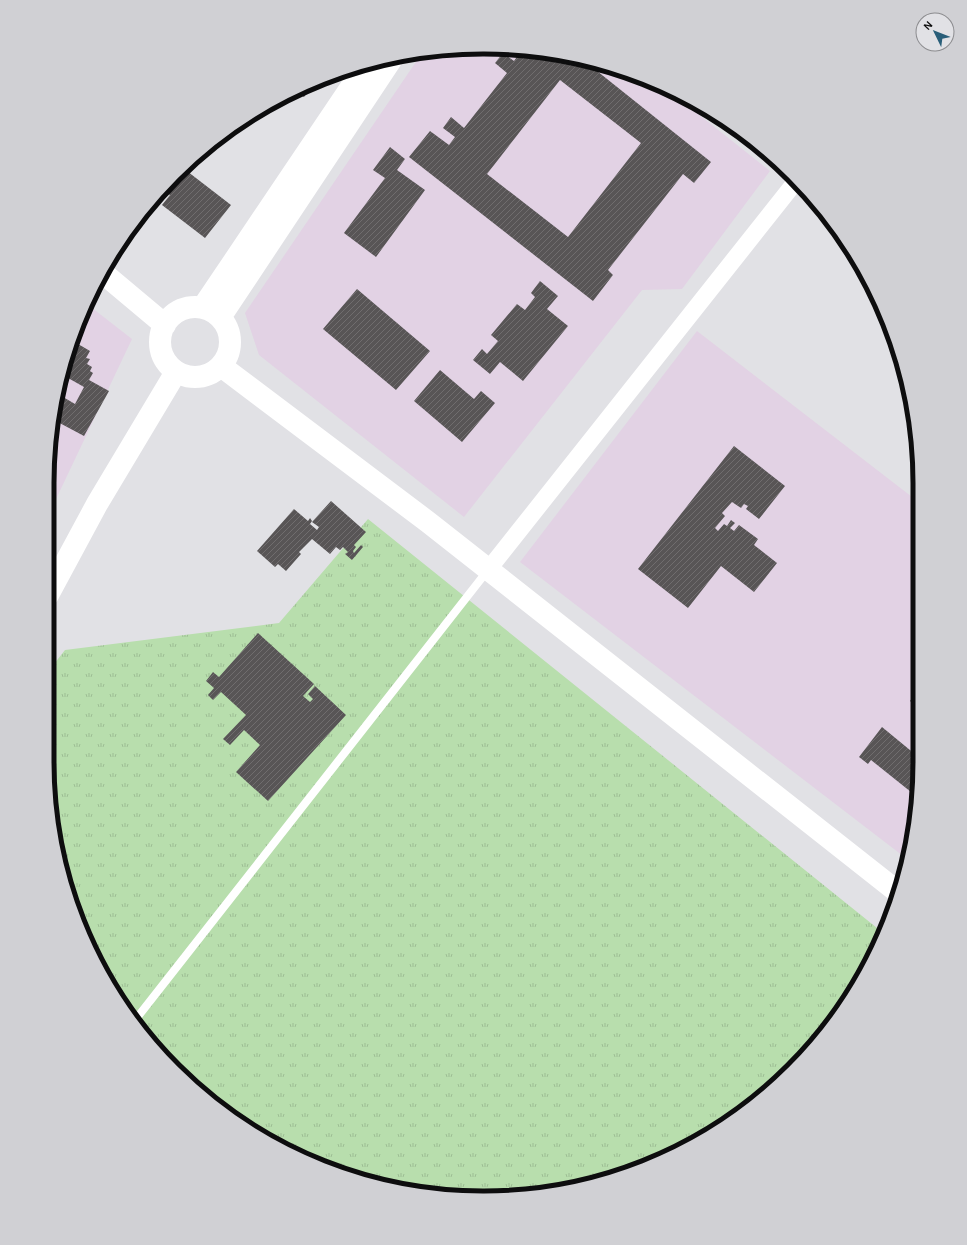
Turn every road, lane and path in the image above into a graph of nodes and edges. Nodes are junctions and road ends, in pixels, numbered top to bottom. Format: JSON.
{"nodes":[{"id":1,"x":386,"y":66,"type":"edge"},
{"id":2,"x":362,"y":72,"type":"edge"},
{"id":3,"x":792,"y":186,"type":"edge"},
{"id":4,"x":108,"y":277,"type":"edge"},
{"id":5,"x":212,"y":311,"type":"junction"},
{"id":6,"x":165,"y":325,"type":"junction"},
{"id":7,"x":222,"y":366,"type":"junction"},
{"id":8,"x":176,"y":372,"type":"junction"},
{"id":9,"x":488,"y":570,"type":"junction"},
{"id":10,"x":54,"y":584,"type":"edge"},
{"id":11,"x":893,"y":889,"type":"edge"},
{"id":12,"x":138,"y":1016,"type":"edge"}],
"edges":[{"from":1,"to":5,"type":"main road"},
{"from":2,"to":5,"type":"main road"},
{"from":3,"to":9,"type":"street"},
{"from":4,"to":6,"type":"main road"},
{"from":5,"to":6,"type":"main road"},
{"from":5,"to":7,"type":"main road"},
{"from":6,"to":8,"type":"main road"},
{"from":7,"to":8,"type":"main road"},
{"from":7,"to":9,"type":"main road"},
{"from":8,"to":10,"type":"main road"},
{"from":9,"to":11,"type":"main road"},
{"from":9,"to":12,"type":"lane"}]}
